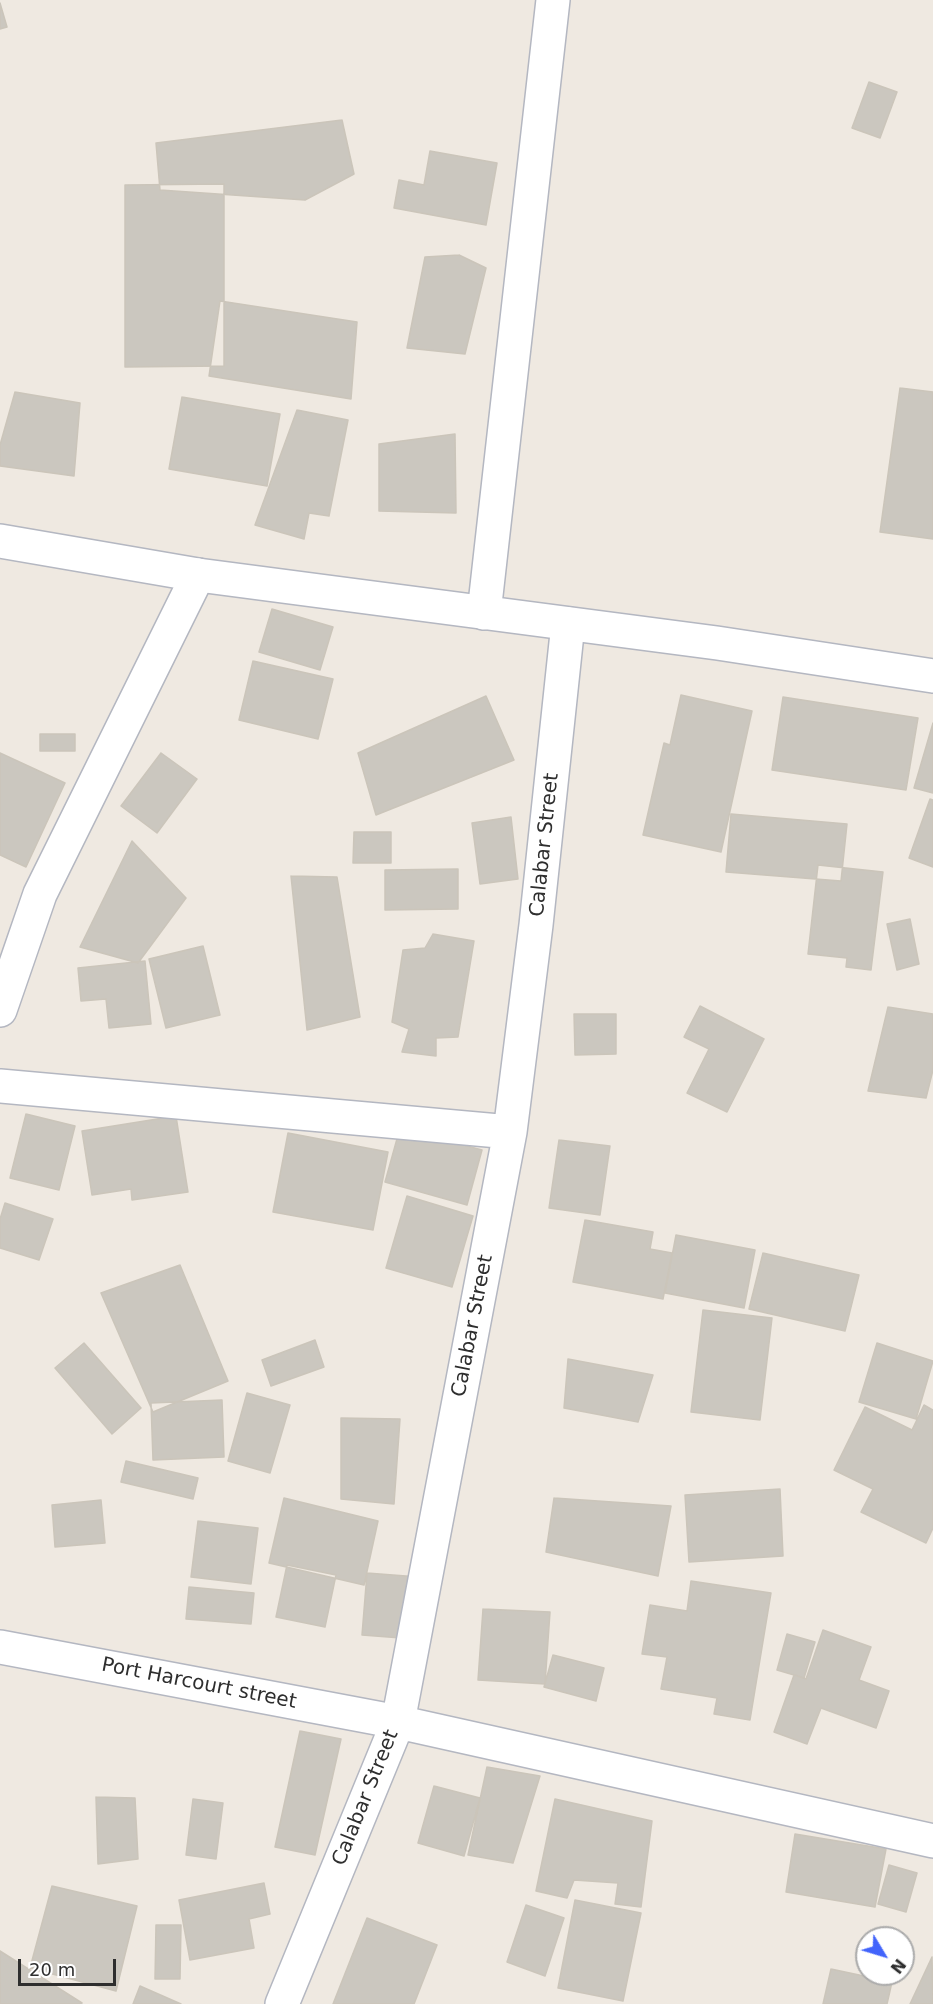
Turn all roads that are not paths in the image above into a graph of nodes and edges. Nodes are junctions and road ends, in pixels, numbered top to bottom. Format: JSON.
{"nodes":[{"id":1,"x":553,"y":0,"type":"edge"},
{"id":2,"x":0,"y":541,"type":"edge"},
{"id":3,"x":198,"y":575,"type":"junction"},
{"id":4,"x":484,"y":613,"type":"junction"},
{"id":5,"x":568,"y":624,"type":"junction"},
{"id":6,"x":933,"y":676,"type":"edge"},
{"id":7,"x":0,"y":1010,"type":"edge"},
{"id":8,"x":0,"y":1086,"type":"edge"},
{"id":9,"x":510,"y":1132,"type":"junction"},
{"id":10,"x":0,"y":1647,"type":"edge"},
{"id":11,"x":398,"y":1722,"type":"junction"},
{"id":12,"x":933,"y":1841,"type":"edge"},
{"id":13,"x":282,"y":2004,"type":"edge"}],
"edges":[{"from":1,"to":4,"type":"street"},
{"from":2,"to":3,"type":"street"},
{"from":3,"to":4,"type":"street"},
{"from":3,"to":7,"type":"street"},
{"from":4,"to":5,"type":"street"},
{"from":5,"to":6,"type":"street"},
{"from":5,"to":9,"type":"street","name":"Calabar Street"},
{"from":8,"to":9,"type":"street"},
{"from":9,"to":11,"type":"street","name":"Calabar Street"},
{"from":10,"to":11,"type":"street","name":"Port Harcourt street"},
{"from":11,"to":12,"type":"street","name":"Port Harcourt street"},
{"from":11,"to":13,"type":"street","name":"Calabar Street"}]}
